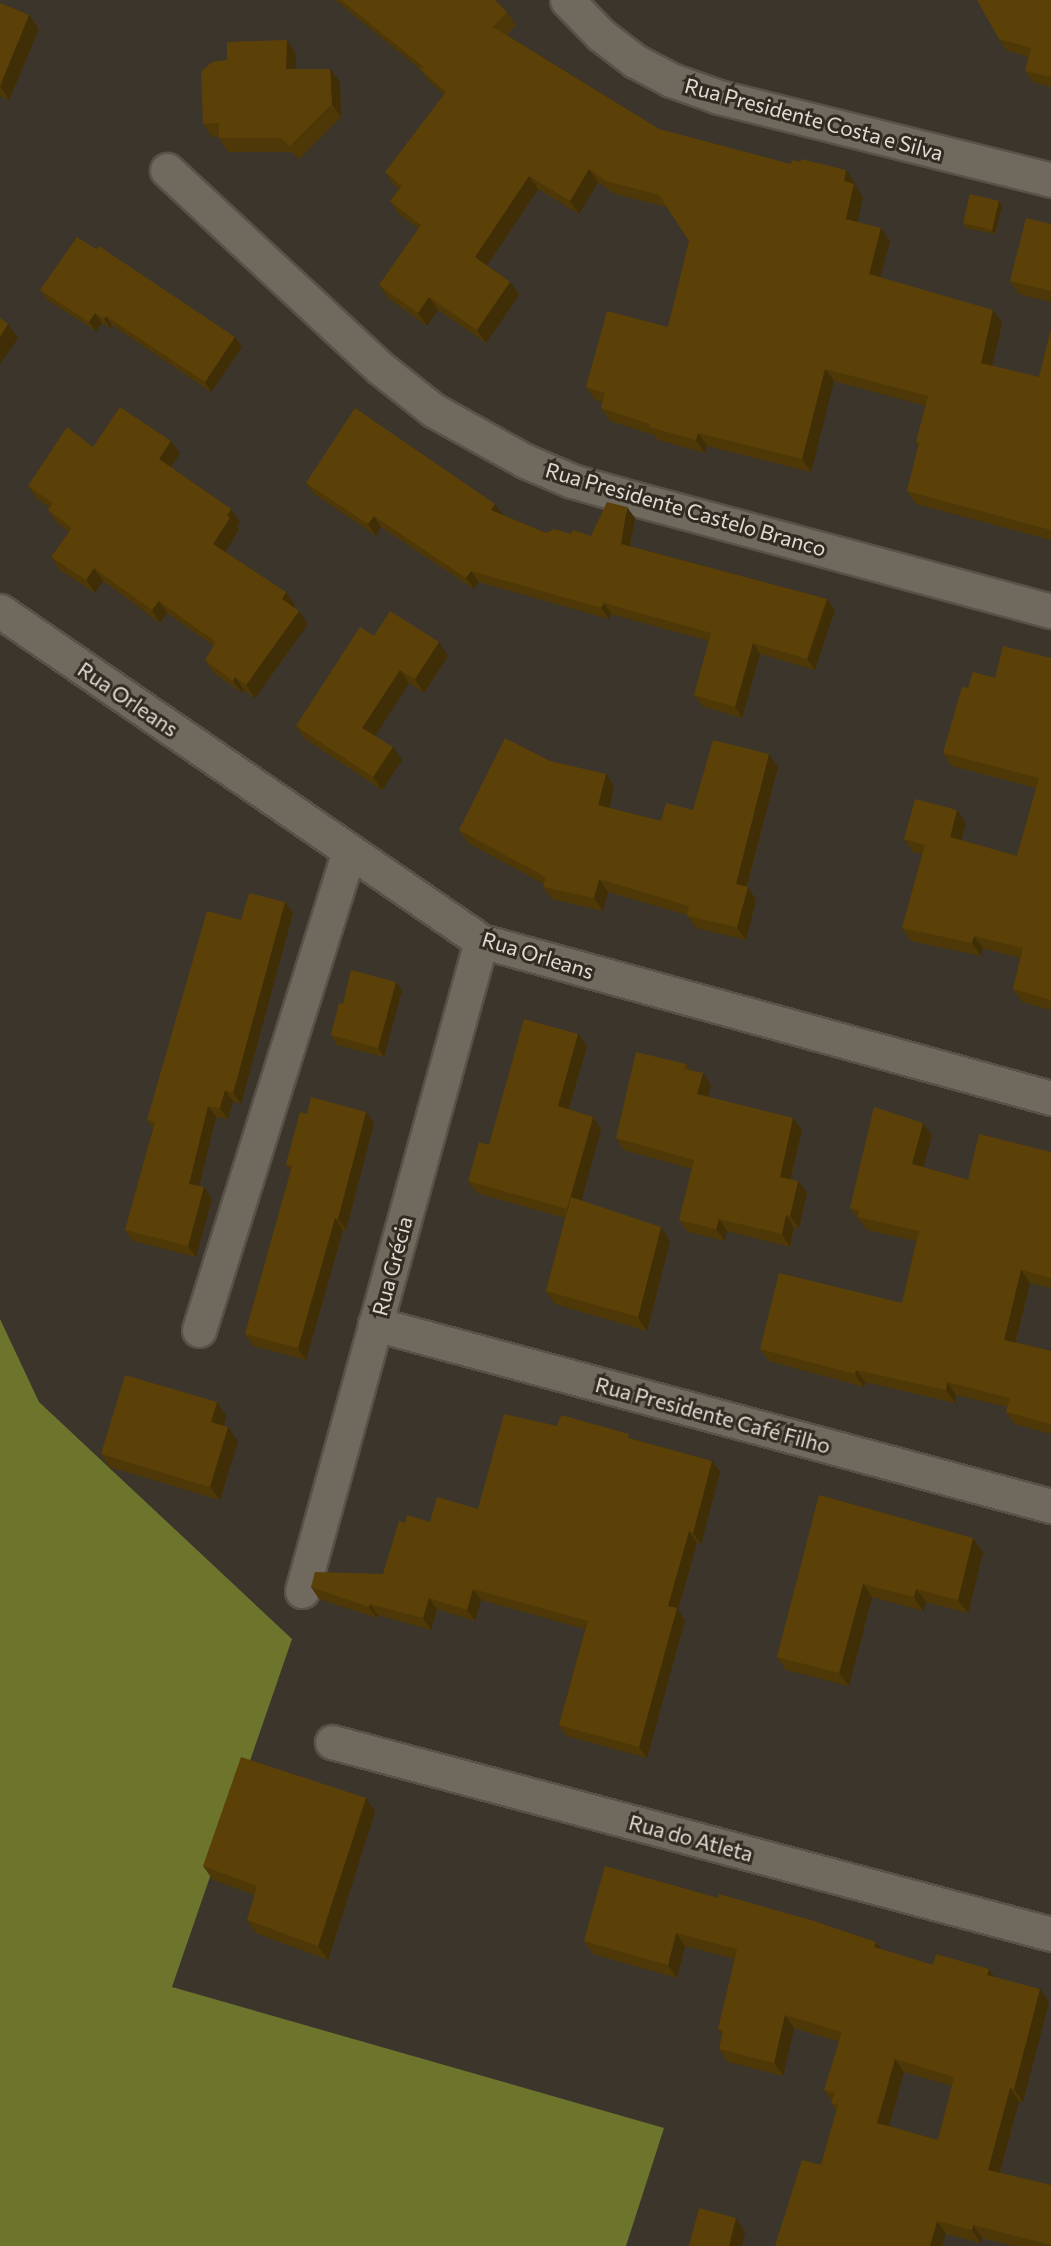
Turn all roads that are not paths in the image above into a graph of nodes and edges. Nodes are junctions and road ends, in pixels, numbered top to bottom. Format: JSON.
{"nodes":[{"id":1,"x":567,"y":0,"type":"edge"},
{"id":2,"x":167,"y":170,"type":"dead end"},
{"id":3,"x":1051,"y":180,"type":"edge"},
{"id":4,"x":0,"y":611,"type":"edge"},
{"id":5,"x":1051,"y":611,"type":"edge"},
{"id":6,"x":349,"y":850,"type":"junction"},
{"id":7,"x":481,"y":940,"type":"junction"},
{"id":8,"x":1051,"y":1098,"type":"edge"},
{"id":9,"x":375,"y":1324,"type":"junction"},
{"id":10,"x":199,"y":1330,"type":"dead end"},
{"id":11,"x":1051,"y":1506,"type":"edge"},
{"id":12,"x":302,"y":1591,"type":"dead end"},
{"id":13,"x":332,"y":1742,"type":"dead end"},
{"id":14,"x":1051,"y":1934,"type":"edge"}],
"edges":[{"from":1,"to":3,"type":"street","name":"Rua Presidente Costa e Silva"},
{"from":2,"to":5,"type":"street","name":"Rua Presidente Castelo Branco"},
{"from":4,"to":6,"type":"street","name":"Rua Orleans"},
{"from":6,"to":7,"type":"street","name":"Rua Orleans"},
{"from":6,"to":10,"type":"street"},
{"from":7,"to":8,"type":"street","name":"Rua Orleans"},
{"from":7,"to":9,"type":"street","name":"Rua Grécia"},
{"from":9,"to":11,"type":"street","name":"Rua Presidente Café Filho"},
{"from":9,"to":12,"type":"street","name":"Rua Grécia"},
{"from":13,"to":14,"type":"street","name":"Rua do Atleta"}]}
